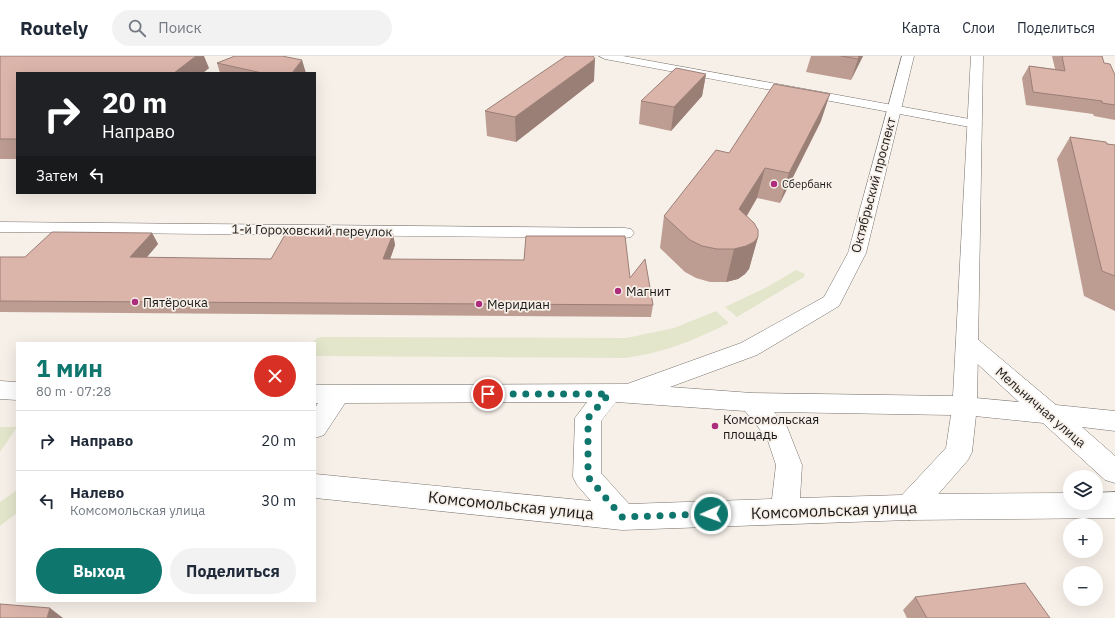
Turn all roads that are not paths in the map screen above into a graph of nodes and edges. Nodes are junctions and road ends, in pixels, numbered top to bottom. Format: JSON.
{"nodes":[{"id":1,"x":605,"y":56,"type":"edge"},
{"id":2,"x":908,"y":56,"type":"edge"},
{"id":3,"x":977,"y":56,"type":"edge"},
{"id":4,"x":893,"y":110,"type":"junction"},
{"id":5,"x":975,"y":124,"type":"junction"},
{"id":6,"x":0,"y":227,"type":"edge"},
{"id":7,"x":625,"y":233,"type":"dead end"},
{"id":8,"x":967,"y":342,"type":"junction"},
{"id":9,"x":0,"y":390,"type":"edge"},
{"id":10,"x":16,"y":390,"type":"edge"},
{"id":11,"x":618,"y":393,"type":"junction"},
{"id":12,"x":326,"y":394,"type":"edge"},
{"id":13,"x":752,"y":402,"type":"junction"},
{"id":14,"x":965,"y":406,"type":"junction"},
{"id":15,"x":1050,"y":414,"type":"junction"},
{"id":16,"x":1115,"y":421,"type":"edge"},
{"id":17,"x":316,"y":425,"type":"edge"},
{"id":18,"x":1115,"y":472,"type":"edge"},
{"id":19,"x":316,"y":486,"type":"edge"},
{"id":20,"x":1115,"y":505,"type":"edge"},
{"id":21,"x":909,"y":507,"type":"junction"},
{"id":22,"x":785,"y":512,"type":"junction"},
{"id":23,"x":622,"y":517,"type":"junction"}],
"edges":[{"from":1,"to":4,"type":"main road"},
{"from":2,"to":4,"type":"main road","name":"Октябрьский проспект"},
{"from":3,"to":5,"type":"main road"},
{"from":4,"to":5,"type":"main road"},
{"from":4,"to":11,"type":"main road","name":"Октябрьский проспект"},
{"from":5,"to":8,"type":"main road"},
{"from":6,"to":7,"type":"main road","name":"1-й Гороховский переулок"},
{"from":8,"to":14,"type":"main road"},
{"from":8,"to":15,"type":"main road","name":"Мельничная улица"},
{"from":9,"to":10,"type":"main road"},
{"from":11,"to":12,"type":"main road"},
{"from":11,"to":13,"type":"main road"},
{"from":11,"to":23,"type":"main road"},
{"from":12,"to":17,"type":"main road"},
{"from":13,"to":14,"type":"main road"},
{"from":13,"to":22,"type":"main road"},
{"from":14,"to":15,"type":"main road"},
{"from":14,"to":21,"type":"main road"},
{"from":15,"to":16,"type":"main road"},
{"from":15,"to":18,"type":"main road","name":"Мельничная улица"},
{"from":19,"to":23,"type":"main road","name":"Комсомольская улица"},
{"from":20,"to":21,"type":"main road","name":"Комсомольская улица"},
{"from":21,"to":22,"type":"main road","name":"Комсомольская улица"},
{"from":22,"to":23,"type":"main road","name":"Комсомольская улица"}]}
